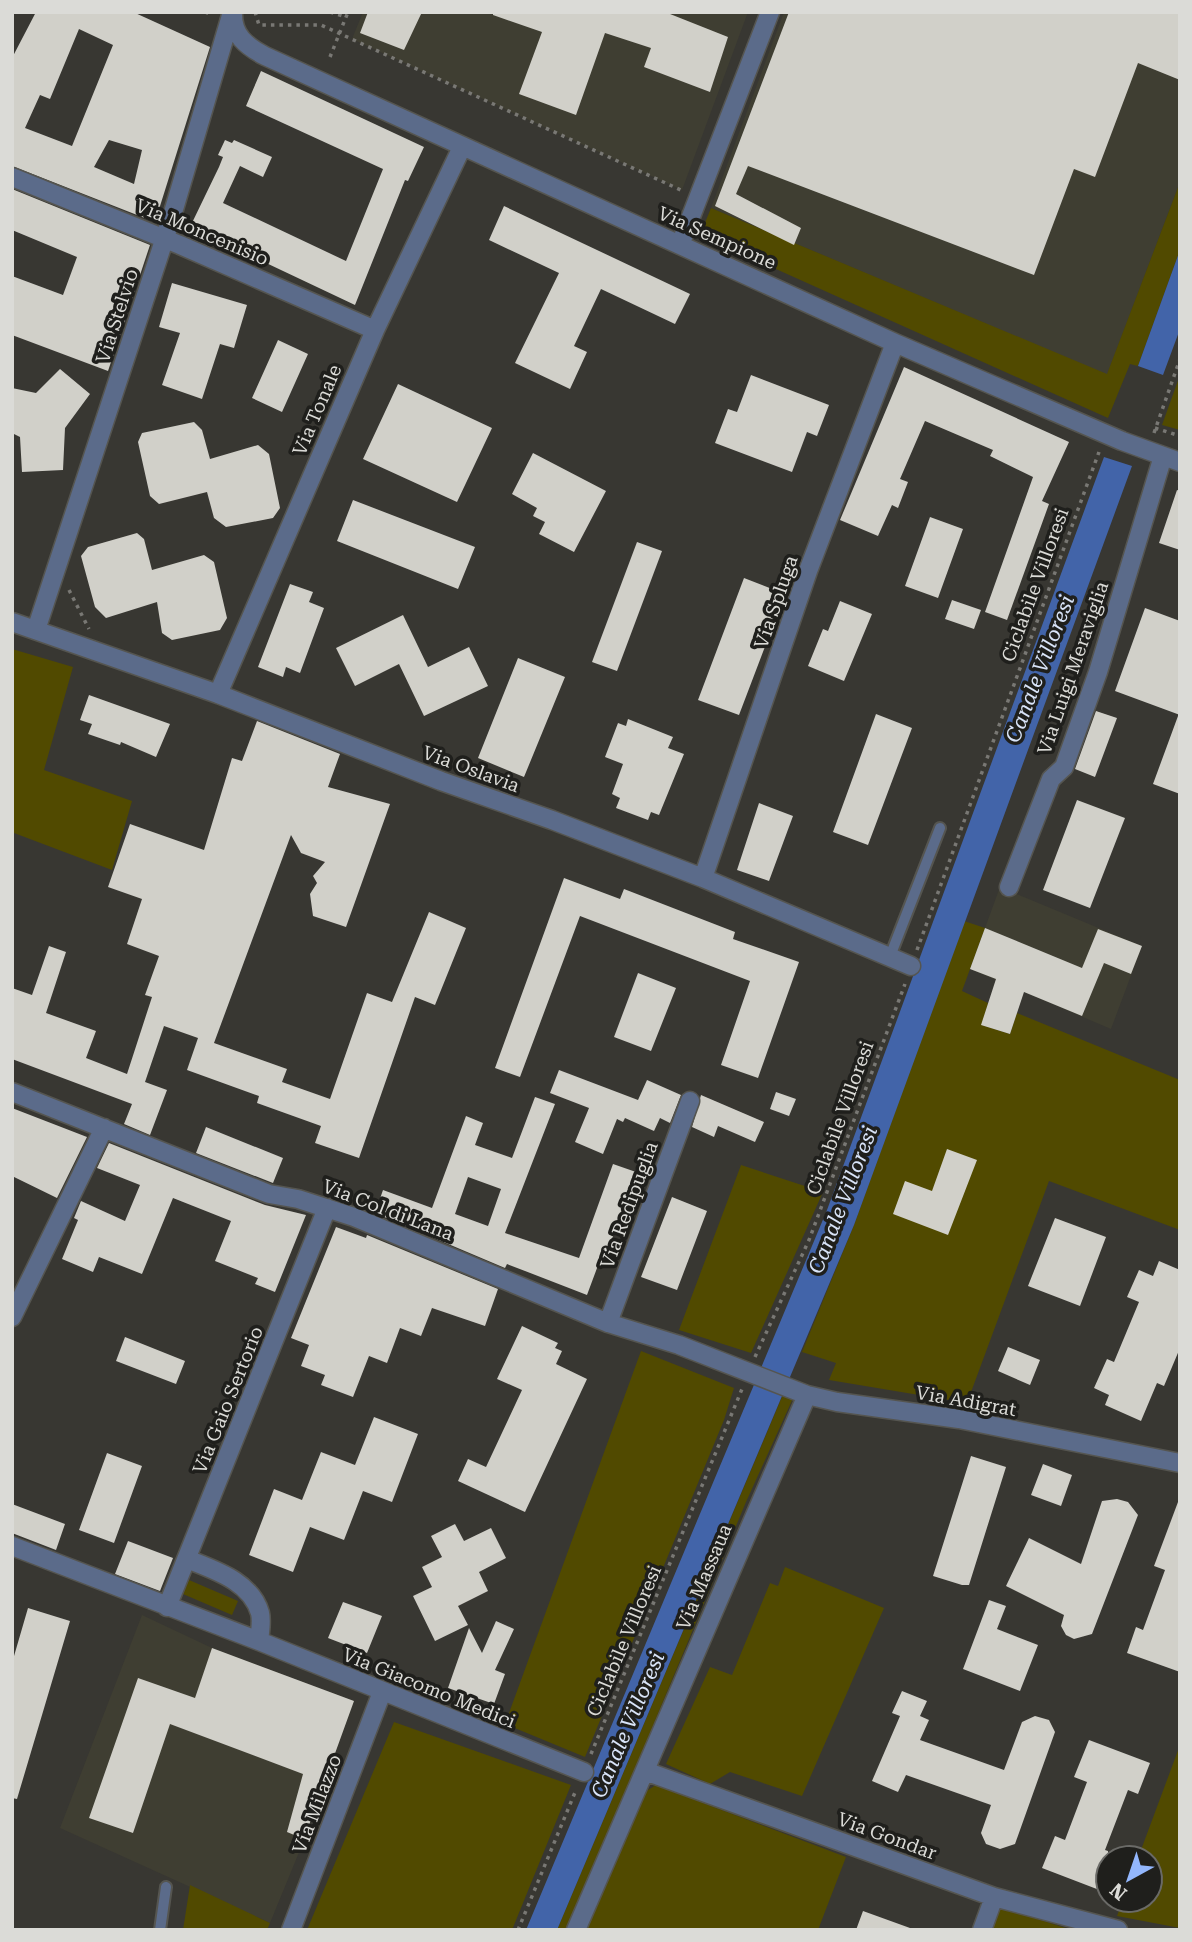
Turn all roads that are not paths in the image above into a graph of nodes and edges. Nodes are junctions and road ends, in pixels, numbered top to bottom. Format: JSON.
{"nodes":[{"id":1,"x":232,"y":12,"type":"edge"},
{"id":2,"x":770,"y":12,"type":"edge"},
{"id":3,"x":461,"y":146,"type":"junction"},
{"id":4,"x":12,"y":177,"type":"edge"},
{"id":5,"x":164,"y":238,"type":"junction"},
{"id":6,"x":680,"y":245,"type":"junction"},
{"id":7,"x":375,"y":330,"type":"junction"},
{"id":8,"x":895,"y":343,"type":"junction"},
{"id":9,"x":1171,"y":459,"type":"edge"},
{"id":10,"x":12,"y":622,"type":"edge"},
{"id":11,"x":36,"y":630,"type":"junction"},
{"id":12,"x":218,"y":694,"type":"junction"},
{"id":13,"x":940,"y":828,"type":"dead end"},
{"id":14,"x":703,"y":878,"type":"junction"},
{"id":15,"x":1009,"y":887,"type":"dead end"},
{"id":16,"x":889,"y":958,"type":"junction"},
{"id":17,"x":911,"y":966,"type":"road end"},
{"id":18,"x":12,"y":1093,"type":"edge"},
{"id":19,"x":690,"y":1101,"type":"dead end"},
{"id":20,"x":104,"y":1128,"type":"junction"},
{"id":21,"x":327,"y":1208,"type":"junction"},
{"id":22,"x":12,"y":1317,"type":"edge"},
{"id":23,"x":608,"y":1323,"type":"junction"},
{"id":24,"x":750,"y":1373,"type":"joint"},
{"id":25,"x":801,"y":1393,"type":"junction"},
{"id":26,"x":1180,"y":1463,"type":"edge"},
{"id":27,"x":12,"y":1546,"type":"edge"},
{"id":28,"x":187,"y":1559,"type":"junction"},
{"id":29,"x":167,"y":1607,"type":"junction"},
{"id":30,"x":259,"y":1641,"type":"junction"},
{"id":31,"x":382,"y":1692,"type":"junction"},
{"id":32,"x":645,"y":1771,"type":"junction"},
{"id":33,"x":584,"y":1772,"type":"road end"},
{"id":34,"x":166,"y":1887,"type":"dead end"},
{"id":35,"x":994,"y":1897,"type":"junction"},
{"id":36,"x":1098,"y":1928,"type":"edge"},
{"id":37,"x":160,"y":1930,"type":"edge"},
{"id":38,"x":291,"y":1930,"type":"edge"},
{"id":39,"x":576,"y":1930,"type":"edge"},
{"id":40,"x":982,"y":1930,"type":"edge"},
{"id":41,"x":1118,"y":1930,"type":"edge"}],
"edges":[{"from":1,"to":3,"type":"street","name":"Via Sempione"},
{"from":1,"to":5,"type":"street","name":"Via Stelvio"},
{"from":2,"to":6,"type":"street"},
{"from":3,"to":6,"type":"street","name":"Via Sempione"},
{"from":3,"to":7,"type":"street","name":"Via Tonale"},
{"from":4,"to":5,"type":"street","name":"Via Moncenisio"},
{"from":5,"to":7,"type":"street","name":"Via Moncenisio"},
{"from":5,"to":11,"type":"street","name":"Via Stelvio"},
{"from":6,"to":8,"type":"street","name":"Via Sempione"},
{"from":7,"to":12,"type":"street","name":"Via Tonale"},
{"from":8,"to":9,"type":"street","name":"Via Sempione"},
{"from":8,"to":14,"type":"street","name":"Via Spluga"},
{"from":9,"to":15,"type":"street","name":"Via Luigi Meraviglia"},
{"from":10,"to":11,"type":"street","name":"Via Oslavia"},
{"from":11,"to":12,"type":"street","name":"Via Oslavia"},
{"from":12,"to":14,"type":"street","name":"Via Oslavia"},
{"from":13,"to":16,"type":"lane"},
{"from":14,"to":16,"type":"street","name":"Via Oslavia"},
{"from":16,"to":17,"type":"street","name":"Via Oslavia"},
{"from":18,"to":20,"type":"street","name":"Via Col di Lana"},
{"from":19,"to":23,"type":"street","name":"Via Redipuglia"},
{"from":20,"to":21,"type":"street","name":"Via Col di Lana"},
{"from":20,"to":22,"type":"street"},
{"from":21,"to":23,"type":"street","name":"Via Col di Lana"},
{"from":21,"to":28,"type":"street","name":"Via Gaio Sertorio"},
{"from":23,"to":24,"type":"street","name":"Via Col di Lana"},
{"from":24,"to":25,"type":"street","name":"Via Adigrat"},
{"from":25,"to":26,"type":"street","name":"Via Adigrat"},
{"from":25,"to":32,"type":"street","name":"Via Massaua"},
{"from":27,"to":29,"type":"street","name":"Via Giacomo Medici"},
{"from":28,"to":29,"type":"street","name":"Via Gaio Sertorio"},
{"from":28,"to":30,"type":"street"},
{"from":29,"to":30,"type":"street","name":"Via Giacomo Medici"},
{"from":30,"to":31,"type":"street","name":"Via Giacomo Medici"},
{"from":31,"to":33,"type":"street","name":"Via Giacomo Medici"},
{"from":31,"to":38,"type":"street","name":"Via Milazzo"},
{"from":32,"to":35,"type":"street","name":"Via Gondar"},
{"from":32,"to":39,"type":"street","name":"Via Massaua"},
{"from":34,"to":37,"type":"lane"},
{"from":35,"to":36,"type":"street","name":"Via Gondar"},
{"from":35,"to":40,"type":"street"},
{"from":36,"to":41,"type":"street","name":"Via Gondar"}]}
